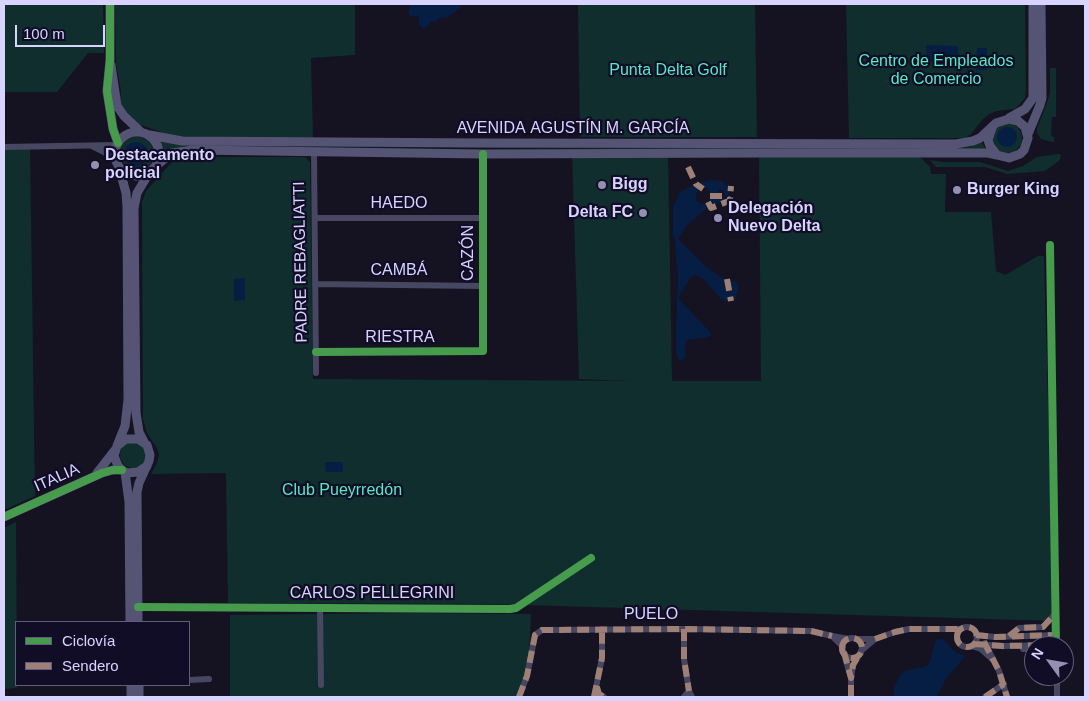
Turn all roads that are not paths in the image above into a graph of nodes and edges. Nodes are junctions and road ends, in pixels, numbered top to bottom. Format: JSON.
{"nodes":[{"id":1,"x":110,"y":4,"type":"edge"},
{"id":2,"x":1033,"y":4,"type":"edge"},
{"id":3,"x":1042,"y":4,"type":"edge"},
{"id":4,"x":110,"y":60,"type":"junction"},
{"id":5,"x":1008,"y":119,"type":"junction"},
{"id":6,"x":992,"y":128,"type":"junction"},
{"id":7,"x":146,"y":134,"type":"junction"},
{"id":8,"x":1028,"y":134,"type":"junction"},
{"id":9,"x":118,"y":144,"type":"junction"},
{"id":10,"x":91,"y":146,"type":"junction"},
{"id":11,"x":4,"y":147,"type":"edge"},
{"id":12,"x":314,"y":151,"type":"junction"},
{"id":13,"x":483,"y":154,"type":"junction"},
{"id":14,"x":997,"y":155,"type":"junction"},
{"id":15,"x":118,"y":165,"type":"junction"},
{"id":16,"x":157,"y":165,"type":"junction"},
{"id":17,"x":149,"y":173,"type":"junction"},
{"id":18,"x":314,"y":218,"type":"junction"},
{"id":19,"x":483,"y":218,"type":"junction"},
{"id":20,"x":1050,"y":245,"type":"dead end"},
{"id":21,"x":315,"y":284,"type":"junction"},
{"id":22,"x":483,"y":286,"type":"junction"},
{"id":23,"x":483,"y":351,"type":"joint"},
{"id":24,"x":316,"y":352,"type":"junction"},
{"id":25,"x":316,"y":373,"type":"dead end"},
{"id":26,"x":144,"y":442,"type":"junction"},
{"id":27,"x":116,"y":448,"type":"junction"},
{"id":28,"x":146,"y":466,"type":"junction"},
{"id":29,"x":124,"y":471,"type":"junction"},
{"id":30,"x":93,"y":477,"type":"junction"},
{"id":31,"x":4,"y":517,"type":"edge"},
{"id":32,"x":591,"y":558,"type":"dead end"},
{"id":33,"x":138,"y":607,"type":"junction"},
{"id":34,"x":320,"y":608,"type":"junction"},
{"id":35,"x":1055,"y":614,"type":"junction"},
{"id":36,"x":130,"y":621,"type":"edge"},
{"id":37,"x":138,"y":621,"type":"edge"},
{"id":38,"x":602,"y":629,"type":"junction"},
{"id":39,"x":684,"y":629,"type":"junction"},
{"id":40,"x":961,"y":629,"type":"junction"},
{"id":41,"x":947,"y":630,"type":"junction"},
{"id":42,"x":978,"y":635,"type":"junction"},
{"id":43,"x":1056,"y":635,"type":"joint"},
{"id":44,"x":832,"y":636,"type":"junction"},
{"id":45,"x":1009,"y":636,"type":"junction"},
{"id":46,"x":957,"y":638,"type":"junction"},
{"id":47,"x":849,"y":639,"type":"junction"},
{"id":48,"x":856,"y":639,"type":"junction"},
{"id":49,"x":875,"y":639,"type":"junction"},
{"id":50,"x":985,"y":644,"type":"junction"},
{"id":51,"x":972,"y":645,"type":"junction"},
{"id":52,"x":1005,"y":645,"type":"junction"},
{"id":53,"x":1024,"y":645,"type":"edge"},
{"id":54,"x":1024,"y":649,"type":"edge"},
{"id":55,"x":843,"y":650,"type":"junction"},
{"id":56,"x":860,"y":653,"type":"junction"},
{"id":57,"x":993,"y":660,"type":"junction"},
{"id":58,"x":851,"y":678,"type":"junction"},
{"id":59,"x":209,"y":679,"type":"dead end"},
{"id":60,"x":190,"y":680,"type":"edge"},
{"id":61,"x":1004,"y":684,"type":"junction"},
{"id":62,"x":321,"y":685,"type":"dead end"},
{"id":63,"x":597,"y":687,"type":"junction"},
{"id":64,"x":690,"y":694,"type":"edge"},
{"id":65,"x":519,"y":697,"type":"edge"},
{"id":66,"x":594,"y":697,"type":"edge"},
{"id":67,"x":604,"y":697,"type":"edge"},
{"id":68,"x":684,"y":697,"type":"edge"},
{"id":69,"x":851,"y":697,"type":"edge"},
{"id":70,"x":985,"y":697,"type":"edge"},
{"id":71,"x":1007,"y":697,"type":"edge"}],
"edges":[{"from":1,"to":4,"type":"main road"},
{"from":2,"to":5,"type":"main road"},
{"from":3,"to":8,"type":"main road"},
{"from":4,"to":7,"type":"main road"},
{"from":4,"to":9,"type":"main road"},
{"from":5,"to":6,"type":"main road"},
{"from":5,"to":8,"type":"main road"},
{"from":6,"to":7,"type":"main road","name":"AVENIDA AGUSTÍN M. GARCÍA"},
{"from":6,"to":14,"type":"main road"},
{"from":7,"to":9,"type":"main road"},
{"from":7,"to":16,"type":"main road"},
{"from":8,"to":14,"type":"main road"},
{"from":9,"to":10,"type":"street"},
{"from":9,"to":15,"type":"main road"},
{"from":10,"to":11,"type":"street"},
{"from":10,"to":15,"type":"street"},
{"from":12,"to":13,"type":"main road","name":"AVENIDA AGUSTÍN M. GARCÍA"},
{"from":12,"to":16,"type":"main road","name":"AVENIDA AGUSTÍN M. GARCÍA"},
{"from":12,"to":18,"type":"street","name":"PADRE REBAGLIATTI"},
{"from":13,"to":14,"type":"main road","name":"AVENIDA AGUSTÍN M. GARCÍA"},
{"from":13,"to":19,"type":"street","name":"CAZÓN"},
{"from":15,"to":17,"type":"main road"},
{"from":15,"to":27,"type":"main road"},
{"from":16,"to":17,"type":"main road"},
{"from":17,"to":26,"type":"main road"},
{"from":18,"to":19,"type":"street","name":"HAEDO"},
{"from":18,"to":21,"type":"street","name":"PADRE REBAGLIATTI"},
{"from":19,"to":22,"type":"street","name":"CAZÓN"},
{"from":20,"to":35,"type":"street"},
{"from":21,"to":22,"type":"street","name":"CAMBÁ"},
{"from":21,"to":24,"type":"street","name":"PADRE REBAGLIATTI"},
{"from":22,"to":23,"type":"street","name":"CAZÓN"},
{"from":23,"to":24,"type":"street","name":"RIESTRA"},
{"from":24,"to":25,"type":"street","name":"PADRE REBAGLIATTI"},
{"from":26,"to":27,"type":"main road"},
{"from":26,"to":28,"type":"main road"},
{"from":27,"to":29,"type":"main road"},
{"from":27,"to":30,"type":"main road","name":"ITALIA"},
{"from":28,"to":29,"type":"main road"},
{"from":28,"to":33,"type":"main road"},
{"from":29,"to":30,"type":"main road","name":"ITALIA"},
{"from":29,"to":36,"type":"main road"},
{"from":30,"to":31,"type":"main road","name":"ITALIA"},
{"from":32,"to":34,"type":"street","name":"CARLOS PELLEGRINI"},
{"from":33,"to":34,"type":"street","name":"CARLOS PELLEGRINI"},
{"from":33,"to":37,"type":"main road"},
{"from":34,"to":62,"type":"street"},
{"from":35,"to":43,"type":"street"},
{"from":35,"to":45,"type":"street"},
{"from":38,"to":39,"type":"street","name":"PUELO"},
{"from":38,"to":63,"type":"street"},
{"from":38,"to":65,"type":"street","name":"PUELO"},
{"from":39,"to":44,"type":"street","name":"PUELO"},
{"from":39,"to":64,"type":"street"},
{"from":40,"to":41,"type":"street"},
{"from":40,"to":42,"type":"street"},
{"from":40,"to":46,"type":"street"},
{"from":41,"to":46,"type":"street"},
{"from":41,"to":49,"type":"street"},
{"from":42,"to":45,"type":"street"},
{"from":42,"to":50,"type":"street"},
{"from":42,"to":51,"type":"street"},
{"from":43,"to":45,"type":"street"},
{"from":44,"to":47,"type":"street","name":"PUELO"},
{"from":44,"to":55,"type":"street"},
{"from":46,"to":51,"type":"street"},
{"from":47,"to":48,"type":"street"},
{"from":47,"to":55,"type":"street"},
{"from":48,"to":49,"type":"street"},
{"from":48,"to":56,"type":"street"},
{"from":49,"to":56,"type":"street"},
{"from":50,"to":51,"type":"street"},
{"from":50,"to":52,"type":"street"},
{"from":50,"to":57,"type":"street"},
{"from":51,"to":57,"type":"street"},
{"from":52,"to":53,"type":"street"},
{"from":52,"to":54,"type":"street"},
{"from":52,"to":57,"type":"street"},
{"from":55,"to":56,"type":"street"},
{"from":55,"to":58,"type":"street"},
{"from":56,"to":58,"type":"street"},
{"from":57,"to":61,"type":"street"},
{"from":58,"to":69,"type":"street"},
{"from":59,"to":60,"type":"street"},
{"from":61,"to":70,"type":"street"},
{"from":61,"to":71,"type":"street"},
{"from":63,"to":66,"type":"street"},
{"from":63,"to":67,"type":"street"},
{"from":64,"to":68,"type":"street"}]}
